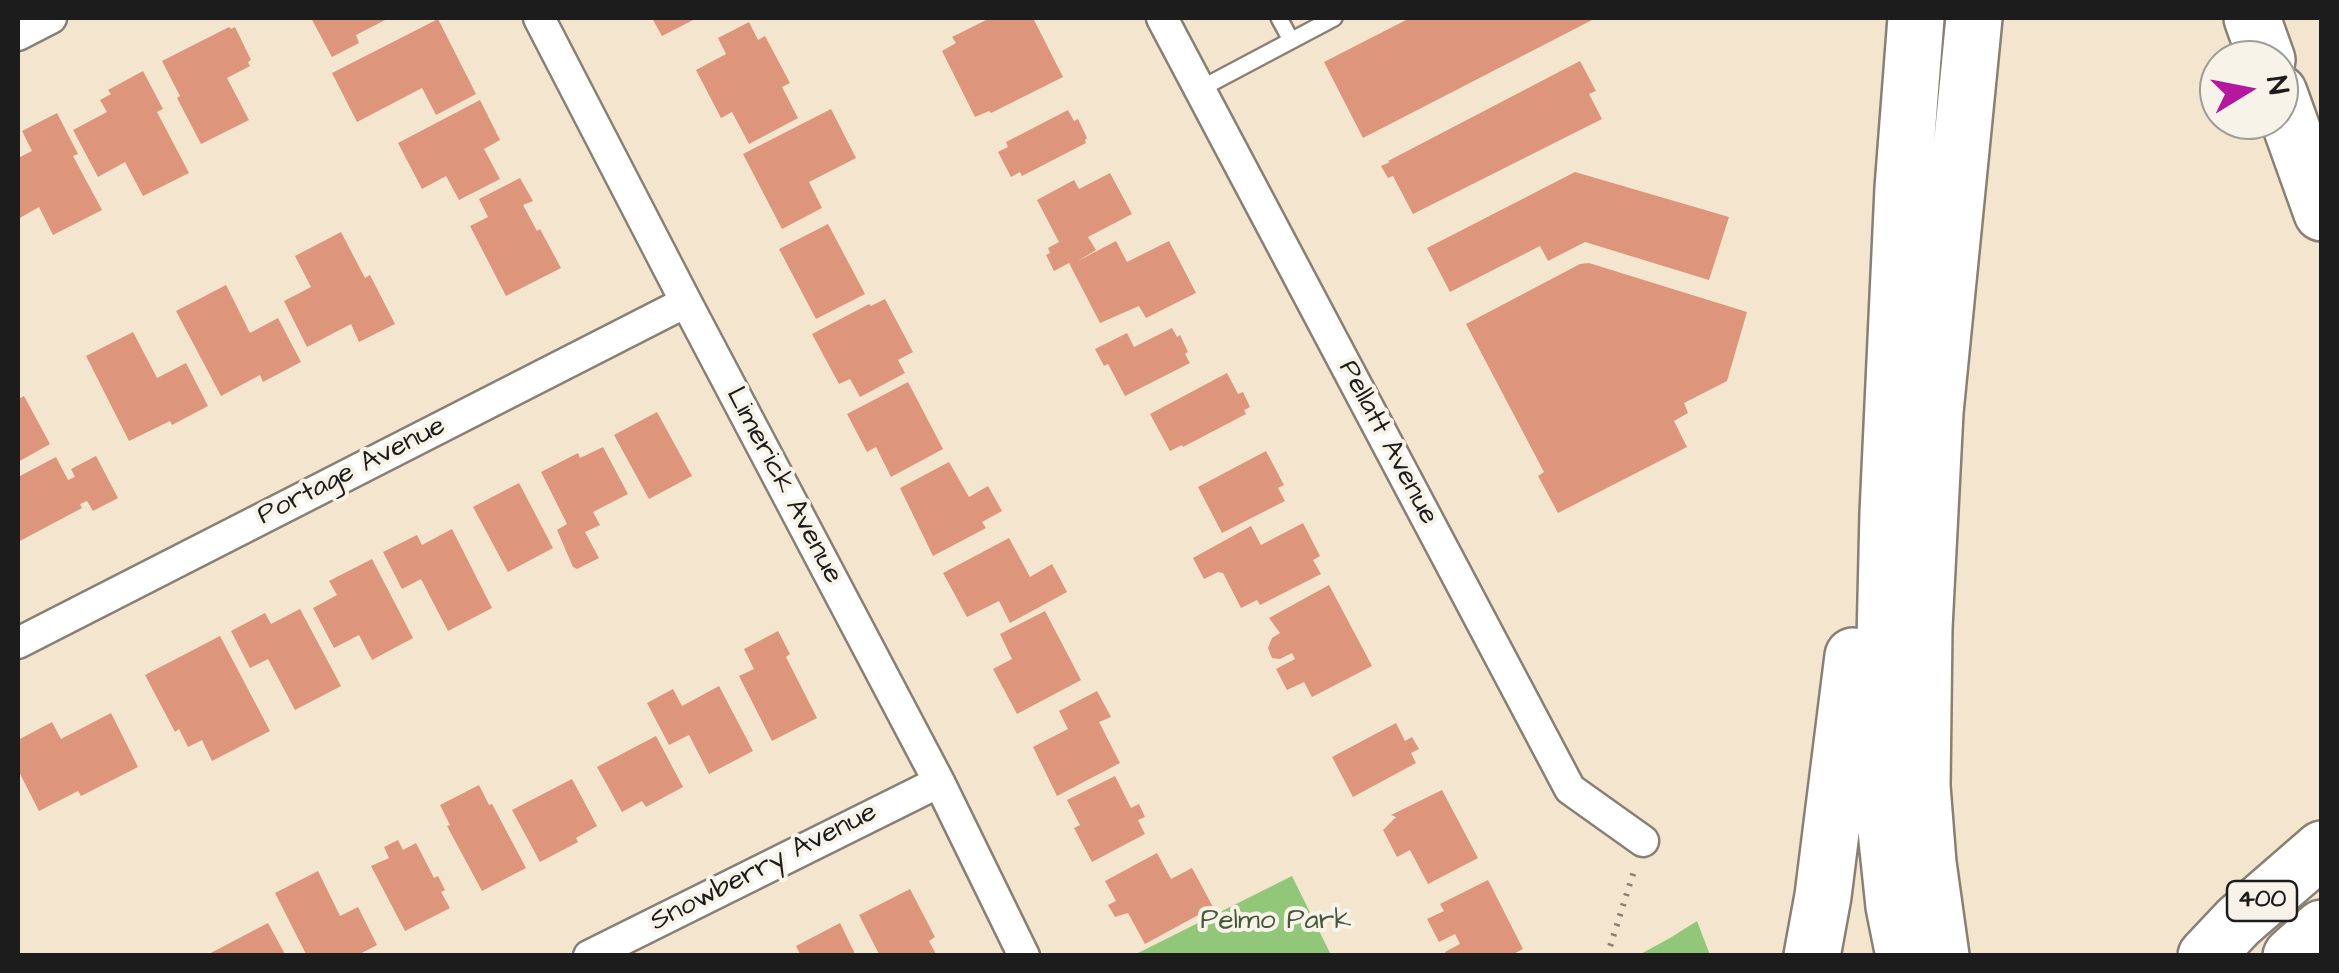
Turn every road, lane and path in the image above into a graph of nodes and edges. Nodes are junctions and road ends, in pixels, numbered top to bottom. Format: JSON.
{"nodes":[{"id":1,"x":51,"y":18,"type":"edge"},
{"id":2,"x":539,"y":18,"type":"edge"},
{"id":3,"x":1162,"y":18,"type":"edge"},
{"id":4,"x":1279,"y":18,"type":"edge"},
{"id":5,"x":1334,"y":18,"type":"edge"},
{"id":6,"x":1916,"y":18,"type":"edge"},
{"id":7,"x":1974,"y":18,"type":"edge"},
{"id":8,"x":18,"y":35,"type":"edge"},
{"id":9,"x":1291,"y":40,"type":"junction"},
{"id":10,"x":1200,"y":89,"type":"junction"},
{"id":11,"x":2296,"y":140,"type":"edge"},
{"id":12,"x":2322,"y":213,"type":"edge"},
{"id":13,"x":1899,"y":281,"type":"junction"},
{"id":14,"x":686,"y":302,"type":"junction"},
{"id":15,"x":18,"y":643,"type":"edge"},
{"id":16,"x":939,"y":782,"type":"junction"},
{"id":17,"x":1643,"y":841,"type":"joint"},
{"id":18,"x":2322,"y":849,"type":"edge"},
{"id":19,"x":2322,"y":928,"type":"edge"},
{"id":20,"x":590,"y":956,"type":"edge"},
{"id":21,"x":1024,"y":956,"type":"edge"},
{"id":22,"x":1607,"y":956,"type":"edge"},
{"id":23,"x":1812,"y":956,"type":"edge"},
{"id":24,"x":1904,"y":956,"type":"edge"},
{"id":25,"x":1942,"y":956,"type":"edge"},
{"id":26,"x":2206,"y":956,"type":"edge"},
{"id":27,"x":2291,"y":956,"type":"edge"}],
"edges":[{"from":1,"to":8,"type":"street"},
{"from":2,"to":14,"type":"street","name":"Limerick Avenue"},
{"from":3,"to":10,"type":"street","name":"Pellatt Avenue"},
{"from":4,"to":9,"type":"lane"},
{"from":5,"to":9,"type":"lane"},
{"from":6,"to":13,"type":"highway"},
{"from":7,"to":25,"type":"highway"},
{"from":9,"to":10,"type":"lane"},
{"from":10,"to":17,"type":"street","name":"Pellatt Avenue"},
{"from":11,"to":12,"type":"highway"},
{"from":13,"to":23,"type":"highway"},
{"from":13,"to":24,"type":"highway"},
{"from":14,"to":15,"type":"street","name":"Portage Avenue"},
{"from":14,"to":16,"type":"street","name":"Limerick Avenue"},
{"from":16,"to":20,"type":"street","name":"Snowberry Avenue"},
{"from":16,"to":21,"type":"street","name":"Limerick Avenue"},
{"from":17,"to":22,"type":"path"},
{"from":18,"to":26,"type":"highway","number":"400"},
{"from":19,"to":27,"type":"highway"}]}
